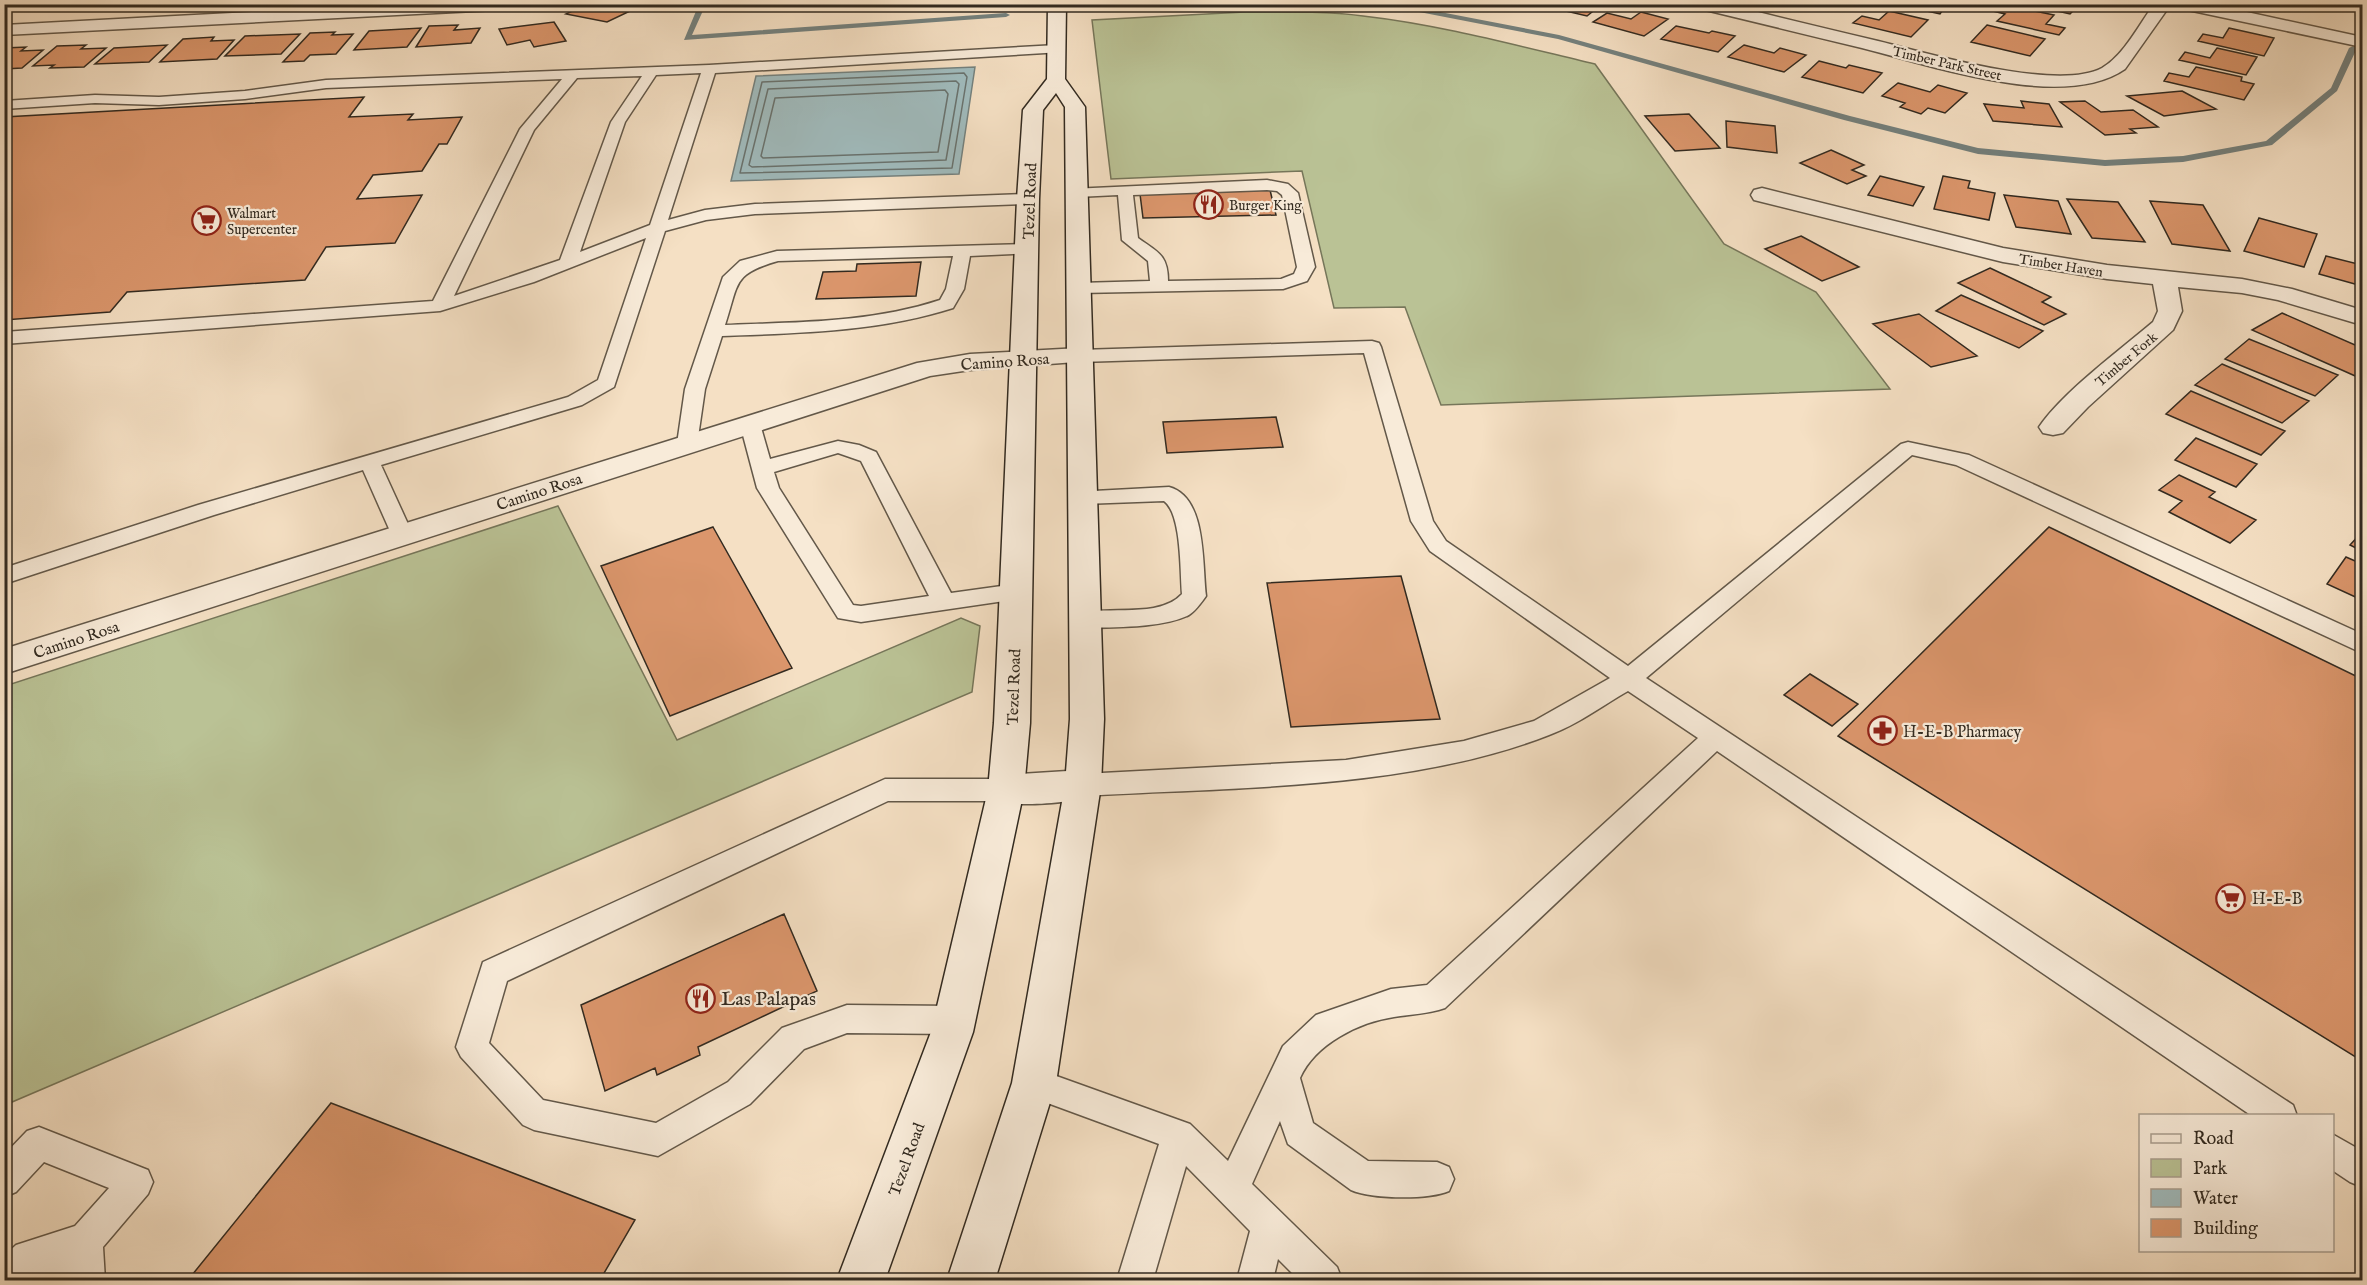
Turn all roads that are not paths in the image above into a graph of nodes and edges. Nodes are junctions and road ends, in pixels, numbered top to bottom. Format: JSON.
{"nodes":[{"id":1,"x":251,"y":4,"type":"edge"},
{"id":2,"x":517,"y":4,"type":"edge"},
{"id":3,"x":901,"y":4,"type":"edge"},
{"id":4,"x":914,"y":4,"type":"edge"},
{"id":5,"x":1057,"y":4,"type":"edge"},
{"id":6,"x":1703,"y":4,"type":"edge"},
{"id":7,"x":2163,"y":4,"type":"edge"},
{"id":8,"x":2183,"y":4,"type":"edge"},
{"id":9,"x":1800,"y":11,"type":"dead end"},
{"id":10,"x":235,"y":18,"type":"junction"},
{"id":11,"x":1783,"y":24,"type":"junction"},
{"id":12,"x":4,"y":30,"type":"edge"},
{"id":13,"x":2362,"y":42,"type":"edge"},
{"id":14,"x":1057,"y":49,"type":"junction"},
{"id":15,"x":709,"y":69,"type":"junction"},
{"id":16,"x":652,"y":71,"type":"junction"},
{"id":17,"x":573,"y":74,"type":"junction"},
{"id":18,"x":1056,"y":79,"type":"junction"},
{"id":19,"x":4,"y":105,"type":"edge"},
{"id":20,"x":1125,"y":190,"type":"junction"},
{"id":21,"x":1077,"y":192,"type":"junction"},
{"id":22,"x":1762,"y":195,"type":"dead end"},
{"id":23,"x":1028,"y":199,"type":"junction"},
{"id":24,"x":655,"y":229,"type":"junction"},
{"id":25,"x":1027,"y":249,"type":"junction"},
{"id":26,"x":962,"y":250,"type":"junction"},
{"id":27,"x":568,"y":262,"type":"junction"},
{"id":28,"x":2164,"y":278,"type":"junction"},
{"id":29,"x":1159,"y":286,"type":"junction"},
{"id":30,"x":1078,"y":288,"type":"junction"},
{"id":31,"x":440,"y":306,"type":"junction"},
{"id":32,"x":2362,"y":318,"type":"edge"},
{"id":33,"x":714,"y":331,"type":"junction"},
{"id":34,"x":4,"y":338,"type":"edge"},
{"id":35,"x":1080,"y":356,"type":"junction"},
{"id":36,"x":1025,"y":358,"type":"junction"},
{"id":37,"x":750,"y":424,"type":"junction"},
{"id":38,"x":2053,"y":427,"type":"dead end"},
{"id":39,"x":687,"y":444,"type":"junction"},
{"id":40,"x":369,"y":461,"type":"junction"},
{"id":41,"x":763,"y":468,"type":"junction"},
{"id":42,"x":1083,"y":497,"type":"junction"},
{"id":43,"x":402,"y":535,"type":"junction"},
{"id":44,"x":4,"y":576,"type":"edge"},
{"id":45,"x":1016,"y":592,"type":"junction"},
{"id":46,"x":944,"y":603,"type":"junction"},
{"id":47,"x":1085,"y":620,"type":"junction"},
{"id":48,"x":2362,"y":644,"type":"edge"},
{"id":49,"x":4,"y":662,"type":"edge"},
{"id":50,"x":1629,"y":679,"type":"junction"},
{"id":51,"x":1716,"y":737,"type":"junction"},
{"id":52,"x":1083,"y":785,"type":"junction"},
{"id":53,"x":1006,"y":790,"type":"junction"},
{"id":54,"x":955,"y":1020,"type":"junction"},
{"id":55,"x":1284,"y":1078,"type":"junction"},
{"id":56,"x":1034,"y":1083,"type":"junction"},
{"id":57,"x":2278,"y":1114,"type":"edge"},
{"id":58,"x":1178,"y":1135,"type":"junction"},
{"id":59,"x":2334,"y":1151,"type":"edge"},
{"id":60,"x":2362,"y":1170,"type":"edge"},
{"id":61,"x":1437,"y":1179,"type":"dead end"},
{"id":62,"x":4,"y":1180,"type":"edge"},
{"id":63,"x":1232,"y":1190,"type":"junction"},
{"id":64,"x":1269,"y":1226,"type":"junction"},
{"id":65,"x":85,"y":1241,"type":"junction"},
{"id":66,"x":6,"y":1281,"type":"edge"},
{"id":67,"x":51,"y":1281,"type":"edge"},
{"id":68,"x":87,"y":1281,"type":"edge"},
{"id":69,"x":861,"y":1281,"type":"edge"},
{"id":70,"x":971,"y":1281,"type":"edge"},
{"id":71,"x":1135,"y":1281,"type":"edge"},
{"id":72,"x":1256,"y":1281,"type":"edge"},
{"id":73,"x":1324,"y":1281,"type":"edge"}],
"edges":[{"from":1,"to":10,"type":"street"},
{"from":2,"to":10,"type":"street"},
{"from":3,"to":4,"type":"lane"},
{"from":5,"to":14,"type":"street"},
{"from":6,"to":11,"type":"street","name":"Timber Park Street"},
{"from":7,"to":11,"type":"street","name":"Timber Park Street"},
{"from":8,"to":13,"type":"street"},
{"from":9,"to":11,"type":"street"},
{"from":10,"to":12,"type":"street"},
{"from":14,"to":15,"type":"lane"},
{"from":14,"to":18,"type":"street"},
{"from":15,"to":16,"type":"lane"},
{"from":15,"to":24,"type":"lane"},
{"from":16,"to":17,"type":"lane"},
{"from":16,"to":27,"type":"lane"},
{"from":17,"to":19,"type":"lane"},
{"from":17,"to":31,"type":"lane"},
{"from":18,"to":21,"type":"street"},
{"from":18,"to":23,"type":"street","name":"Tezel Road"},
{"from":20,"to":21,"type":"lane"},
{"from":20,"to":29,"type":"lane"},
{"from":20,"to":29,"type":"lane"},
{"from":21,"to":30,"type":"street"},
{"from":22,"to":28,"type":"street","name":"Timber Haven"},
{"from":23,"to":24,"type":"lane"},
{"from":23,"to":25,"type":"street","name":"Tezel Road"},
{"from":24,"to":27,"type":"lane"},
{"from":24,"to":40,"type":"lane"},
{"from":25,"to":26,"type":"lane"},
{"from":25,"to":36,"type":"street","name":"Tezel Road"},
{"from":26,"to":33,"type":"lane"},
{"from":26,"to":33,"type":"lane"},
{"from":27,"to":31,"type":"lane"},
{"from":28,"to":32,"type":"street","name":"Timber Haven"},
{"from":28,"to":38,"type":"street","name":"Timber Fork"},
{"from":29,"to":30,"type":"lane"},
{"from":30,"to":35,"type":"street"},
{"from":31,"to":34,"type":"lane"},
{"from":33,"to":39,"type":"lane"},
{"from":35,"to":36,"type":"street","name":"Camino Rosa"},
{"from":35,"to":42,"type":"street"},
{"from":35,"to":50,"type":"lane"},
{"from":36,"to":37,"type":"street","name":"Camino Rosa"},
{"from":36,"to":45,"type":"street","name":"Tezel Road"},
{"from":37,"to":39,"type":"street","name":"Camino Rosa"},
{"from":37,"to":41,"type":"lane"},
{"from":39,"to":43,"type":"street","name":"Camino Rosa"},
{"from":40,"to":43,"type":"lane"},
{"from":40,"to":44,"type":"lane"},
{"from":41,"to":46,"type":"lane"},
{"from":41,"to":46,"type":"lane"},
{"from":42,"to":47,"type":"street"},
{"from":42,"to":47,"type":"lane"},
{"from":43,"to":49,"type":"street","name":"Camino Rosa"},
{"from":45,"to":46,"type":"lane"},
{"from":45,"to":53,"type":"street","name":"Tezel Road"},
{"from":47,"to":52,"type":"street"},
{"from":48,"to":50,"type":"lane"},
{"from":50,"to":51,"type":"lane"},
{"from":50,"to":52,"type":"lane"},
{"from":51,"to":55,"type":"lane"},
{"from":51,"to":57,"type":"lane"},
{"from":52,"to":53,"type":"street"},
{"from":52,"to":56,"type":"street"},
{"from":53,"to":54,"type":"street","name":"Tezel Road"},
{"from":53,"to":54,"type":"lane"},
{"from":54,"to":69,"type":"street","name":"Tezel Road"},
{"from":55,"to":61,"type":"lane"},
{"from":55,"to":63,"type":"lane"},
{"from":56,"to":58,"type":"lane"},
{"from":56,"to":70,"type":"street"},
{"from":58,"to":63,"type":"lane"},
{"from":58,"to":71,"type":"lane"},
{"from":59,"to":60,"type":"lane"},
{"from":62,"to":65,"type":"lane"},
{"from":63,"to":64,"type":"lane"},
{"from":64,"to":72,"type":"lane"},
{"from":64,"to":73,"type":"lane"},
{"from":65,"to":66,"type":"lane"},
{"from":65,"to":67,"type":"lane"},
{"from":65,"to":68,"type":"lane"}]}
